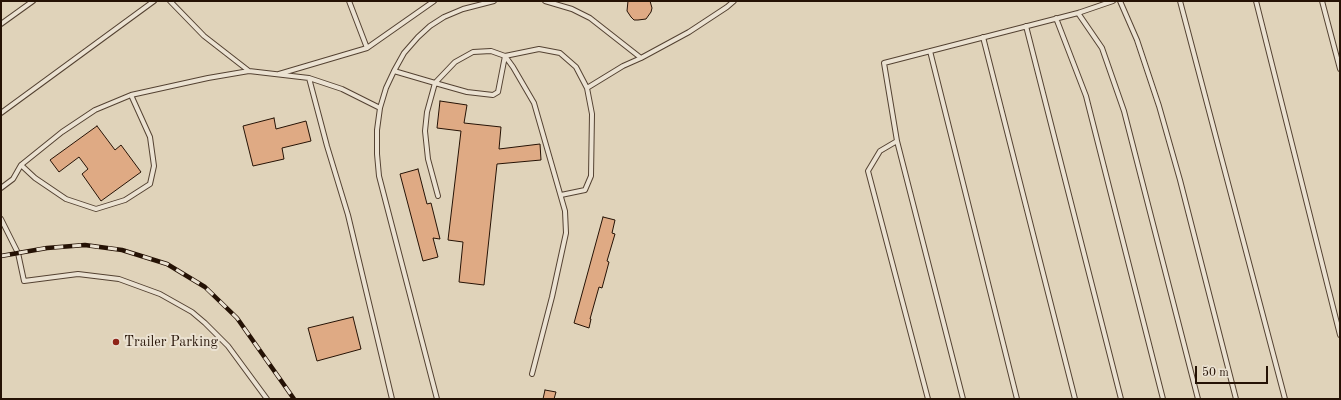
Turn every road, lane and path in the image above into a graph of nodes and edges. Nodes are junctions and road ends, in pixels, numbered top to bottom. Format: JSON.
{"nodes":[{"id":1,"x":34,"y":1,"type":"edge"},
{"id":2,"x":154,"y":1,"type":"edge"},
{"id":3,"x":170,"y":1,"type":"edge"},
{"id":4,"x":349,"y":1,"type":"edge"},
{"id":5,"x":434,"y":1,"type":"edge"},
{"id":6,"x":494,"y":1,"type":"edge"},
{"id":7,"x":545,"y":1,"type":"edge"},
{"id":8,"x":734,"y":1,"type":"edge"},
{"id":9,"x":1113,"y":1,"type":"edge"},
{"id":10,"x":1120,"y":1,"type":"edge"},
{"id":11,"x":1180,"y":1,"type":"edge"},
{"id":12,"x":1256,"y":1,"type":"edge"},
{"id":13,"x":1322,"y":1,"type":"edge"},
{"id":14,"x":1078,"y":13,"type":"junction"},
{"id":15,"x":1056,"y":18,"type":"junction"},
{"id":16,"x":1,"y":24,"type":"edge"},
{"id":17,"x":1026,"y":26,"type":"junction"},
{"id":18,"x":983,"y":37,"type":"junction"},
{"id":19,"x":368,"y":48,"type":"junction"},
{"id":20,"x":930,"y":51,"type":"junction"},
{"id":21,"x":504,"y":56,"type":"junction"},
{"id":22,"x":641,"y":58,"type":"junction"},
{"id":23,"x":1340,"y":69,"type":"edge"},
{"id":24,"x":249,"y":71,"type":"junction"},
{"id":25,"x":394,"y":71,"type":"junction"},
{"id":26,"x":277,"y":75,"type":"junction"},
{"id":27,"x":309,"y":78,"type":"junction"},
{"id":28,"x":435,"y":83,"type":"junction"},
{"id":29,"x":587,"y":88,"type":"junction"},
{"id":30,"x":130,"y":95,"type":"junction"},
{"id":31,"x":380,"y":108,"type":"junction"},
{"id":32,"x":1,"y":113,"type":"edge"},
{"id":33,"x":897,"y":141,"type":"junction"},
{"id":34,"x":21,"y":166,"type":"junction"},
{"id":35,"x":1,"y":188,"type":"edge"},
{"id":36,"x":561,"y":195,"type":"junction"},
{"id":37,"x":438,"y":196,"type":"dead end"},
{"id":38,"x":1,"y":219,"type":"edge"},
{"id":39,"x":1340,"y":335,"type":"edge"},
{"id":40,"x":532,"y":374,"type":"dead end"},
{"id":41,"x":267,"y":399,"type":"edge"},
{"id":42,"x":392,"y":399,"type":"edge"},
{"id":43,"x":436,"y":399,"type":"edge"},
{"id":44,"x":928,"y":399,"type":"edge"},
{"id":45,"x":963,"y":399,"type":"edge"},
{"id":46,"x":1017,"y":399,"type":"edge"},
{"id":47,"x":1075,"y":399,"type":"edge"},
{"id":48,"x":1121,"y":399,"type":"edge"},
{"id":49,"x":1163,"y":399,"type":"edge"},
{"id":50,"x":1198,"y":399,"type":"edge"},
{"id":51,"x":1236,"y":399,"type":"edge"},
{"id":52,"x":1285,"y":399,"type":"edge"}],
"edges":[{"from":1,"to":16,"type":"lane"},
{"from":2,"to":32,"type":"lane"},
{"from":3,"to":24,"type":"lane"},
{"from":4,"to":19,"type":"lane"},
{"from":5,"to":19,"type":"lane"},
{"from":6,"to":25,"type":"lane"},
{"from":7,"to":22,"type":"lane"},
{"from":8,"to":22,"type":"lane"},
{"from":9,"to":14,"type":"lane"},
{"from":10,"to":51,"type":"lane"},
{"from":11,"to":52,"type":"lane"},
{"from":12,"to":39,"type":"lane"},
{"from":13,"to":23,"type":"lane"},
{"from":14,"to":15,"type":"lane"},
{"from":14,"to":50,"type":"lane"},
{"from":15,"to":17,"type":"lane"},
{"from":15,"to":49,"type":"lane"},
{"from":17,"to":18,"type":"lane"},
{"from":17,"to":48,"type":"lane"},
{"from":18,"to":20,"type":"lane"},
{"from":18,"to":47,"type":"lane"},
{"from":19,"to":26,"type":"lane"},
{"from":20,"to":33,"type":"lane"},
{"from":20,"to":46,"type":"lane"},
{"from":21,"to":28,"type":"lane"},
{"from":21,"to":28,"type":"lane"},
{"from":21,"to":29,"type":"lane"},
{"from":21,"to":36,"type":"lane"},
{"from":22,"to":29,"type":"lane"},
{"from":24,"to":26,"type":"lane"},
{"from":24,"to":30,"type":"lane"},
{"from":25,"to":28,"type":"lane"},
{"from":25,"to":31,"type":"lane"},
{"from":26,"to":27,"type":"lane"},
{"from":27,"to":31,"type":"lane"},
{"from":27,"to":42,"type":"lane"},
{"from":28,"to":37,"type":"lane"},
{"from":29,"to":36,"type":"lane"},
{"from":30,"to":34,"type":"lane"},
{"from":30,"to":34,"type":"lane"},
{"from":31,"to":43,"type":"lane"},
{"from":33,"to":44,"type":"lane"},
{"from":33,"to":45,"type":"lane"},
{"from":34,"to":35,"type":"lane"},
{"from":36,"to":40,"type":"lane"},
{"from":38,"to":41,"type":"lane"}]}
